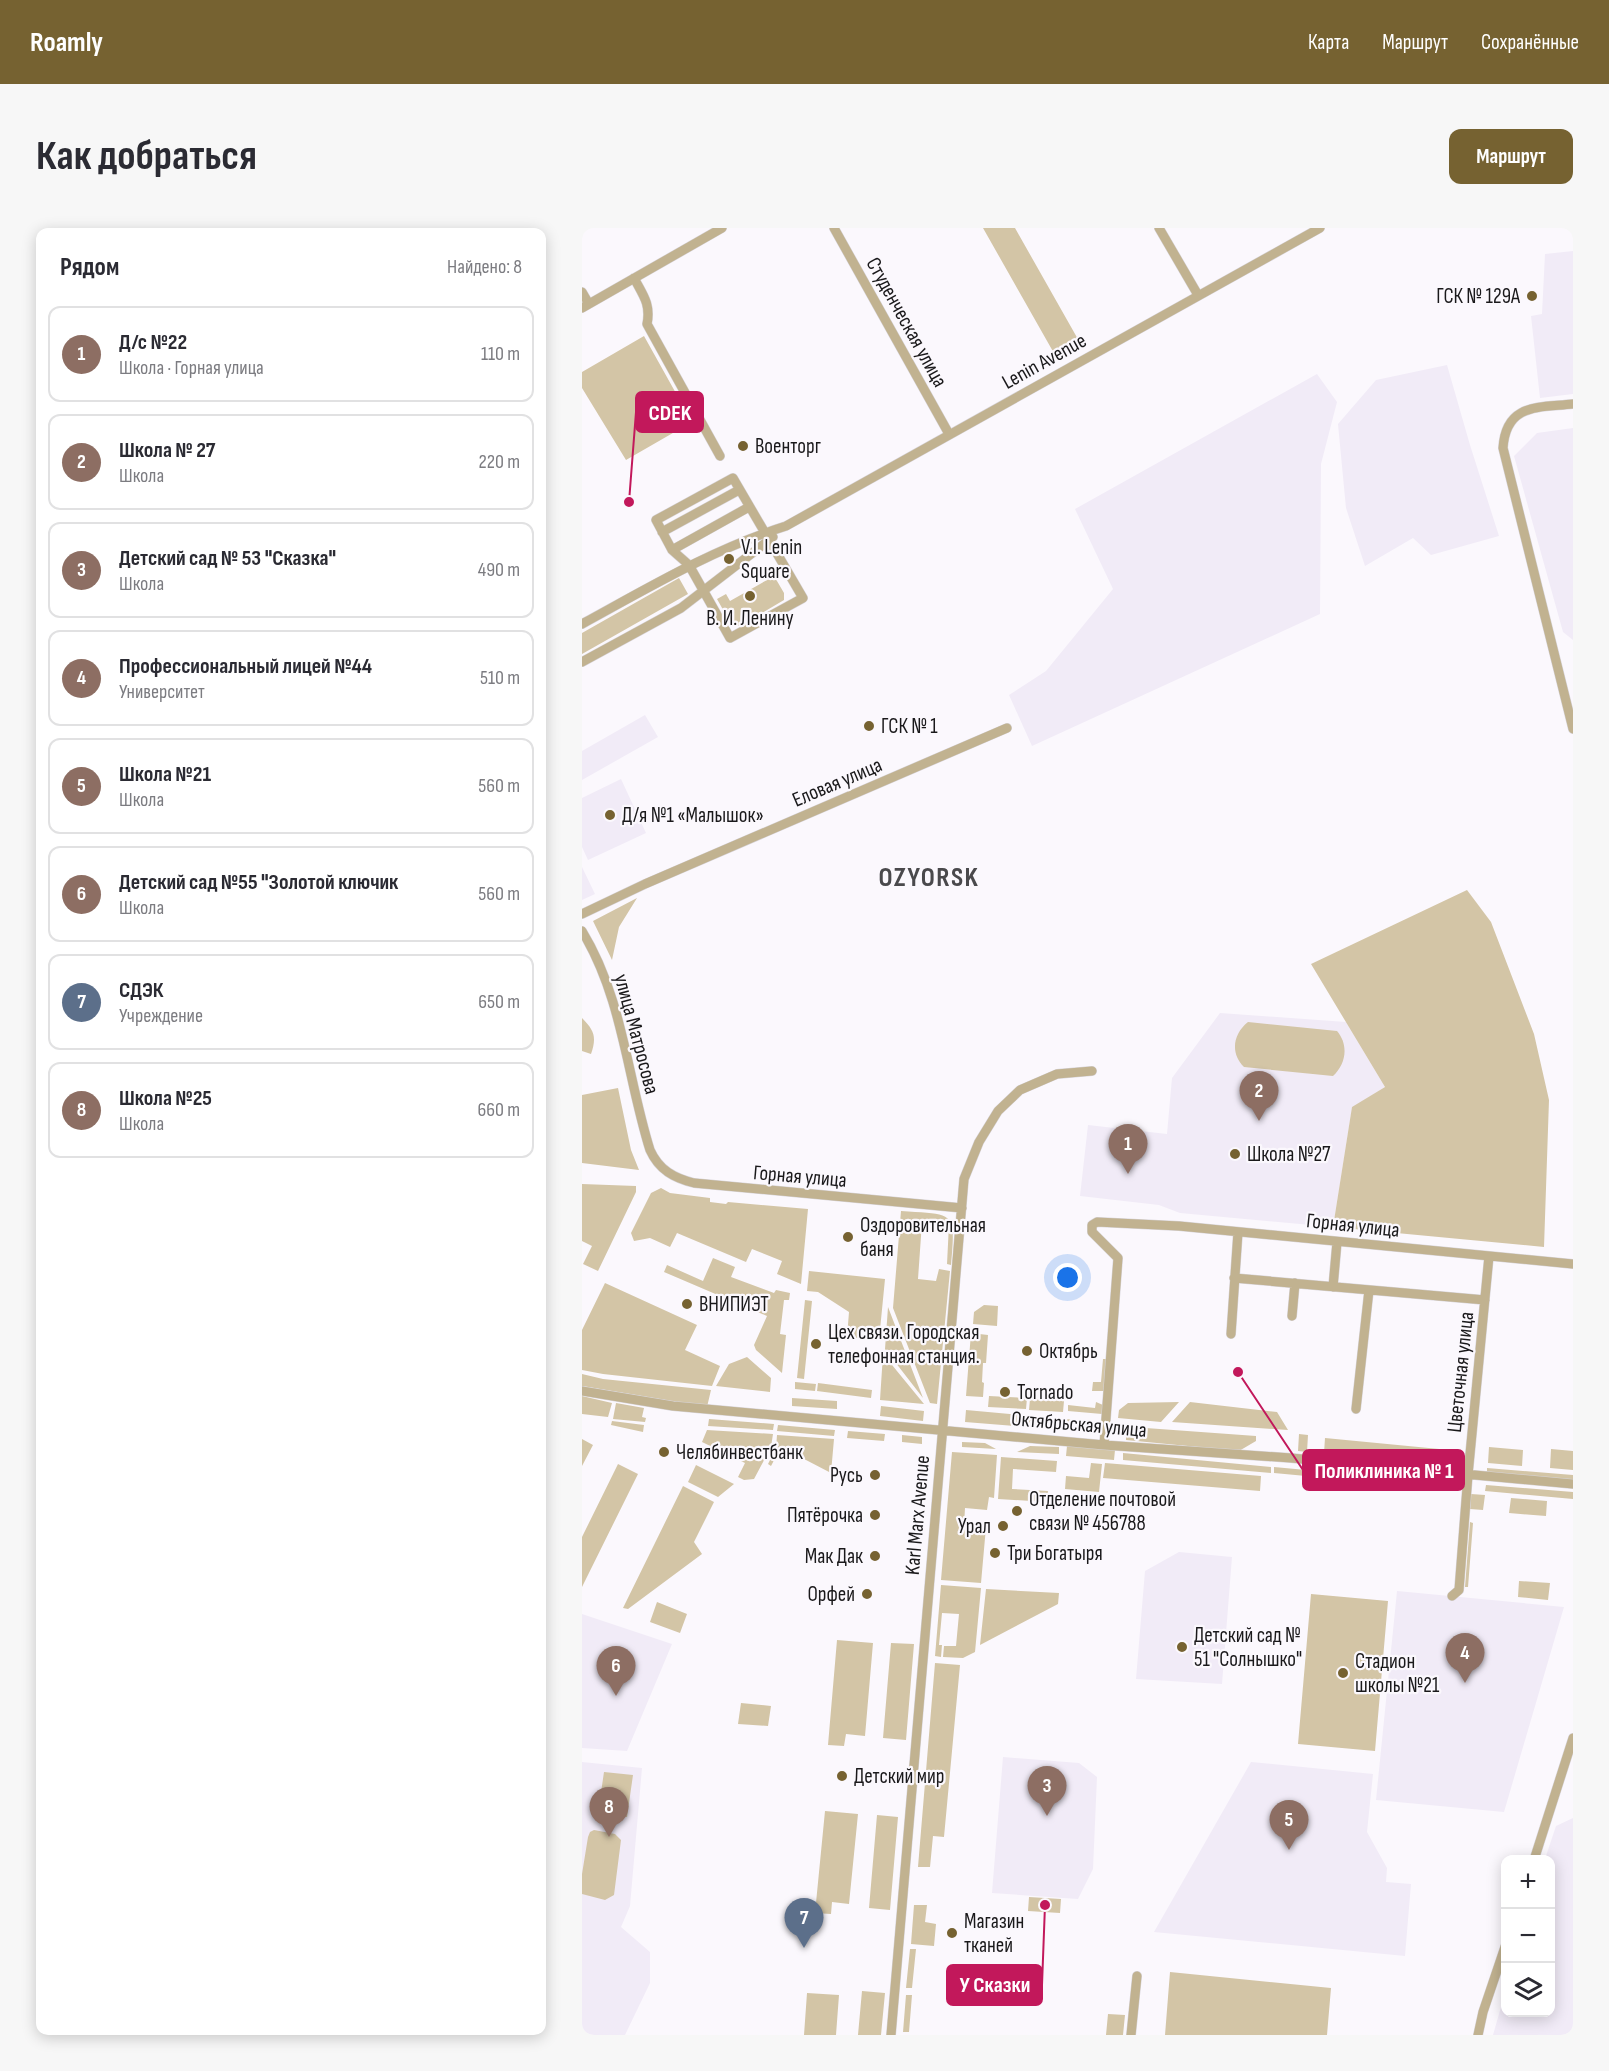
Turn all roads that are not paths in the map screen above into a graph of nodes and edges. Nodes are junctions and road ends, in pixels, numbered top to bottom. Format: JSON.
{"nodes":[{"id":1,"x":722,"y":228,"type":"edge"},
{"id":2,"x":834,"y":228,"type":"edge"},
{"id":3,"x":1159,"y":228,"type":"edge"},
{"id":4,"x":1320,"y":228,"type":"edge"},
{"id":5,"x":634,"y":278,"type":"junction"},
{"id":6,"x":582,"y":292,"type":"edge"},
{"id":7,"x":1198,"y":295,"type":"junction"},
{"id":8,"x":585,"y":306,"type":"edge"},
{"id":9,"x":1573,"y":404,"type":"edge"},
{"id":10,"x":949,"y":434,"type":"junction"},
{"id":11,"x":720,"y":456,"type":"dead end"},
{"id":12,"x":739,"y":490,"type":"junction"},
{"id":13,"x":749,"y":507,"type":"junction"},
{"id":14,"x":662,"y":532,"type":"junction"},
{"id":15,"x":767,"y":537,"type":"junction"},
{"id":16,"x":672,"y":550,"type":"junction"},
{"id":17,"x":689,"y":565,"type":"junction"},
{"id":18,"x":670,"y":576,"type":"junction"},
{"id":19,"x":703,"y":591,"type":"junction"},
{"id":20,"x":582,"y":624,"type":"edge"},
{"id":21,"x":582,"y":662,"type":"edge"},
{"id":22,"x":1007,"y":728,"type":"dead end"},
{"id":23,"x":1573,"y":729,"type":"edge"},
{"id":24,"x":582,"y":914,"type":"edge"},
{"id":25,"x":582,"y":932,"type":"edge"},
{"id":26,"x":1092,"y":1071,"type":"dead end"},
{"id":27,"x":650,"y":1150,"type":"joint"},
{"id":28,"x":934,"y":1206,"type":"junction"},
{"id":29,"x":962,"y":1208,"type":"junction"},
{"id":30,"x":1238,"y":1232,"type":"junction"},
{"id":31,"x":960,"y":1234,"type":"junction"},
{"id":32,"x":1337,"y":1242,"type":"junction"},
{"id":33,"x":1489,"y":1256,"type":"junction"},
{"id":34,"x":1573,"y":1264,"type":"edge"},
{"id":35,"x":1234,"y":1278,"type":"junction"},
{"id":36,"x":1295,"y":1283,"type":"junction"},
{"id":37,"x":1333,"y":1287,"type":"junction"},
{"id":38,"x":1369,"y":1290,"type":"junction"},
{"id":39,"x":1485,"y":1300,"type":"junction"},
{"id":40,"x":1292,"y":1316,"type":"dead end"},
{"id":41,"x":1231,"y":1334,"type":"dead end"},
{"id":42,"x":582,"y":1391,"type":"edge"},
{"id":43,"x":1356,"y":1409,"type":"dead end"},
{"id":44,"x":942,"y":1430,"type":"junction"},
{"id":45,"x":1104,"y":1445,"type":"junction"},
{"id":46,"x":1468,"y":1474,"type":"junction"},
{"id":47,"x":1573,"y":1484,"type":"edge"},
{"id":48,"x":1452,"y":1596,"type":"dead end"},
{"id":49,"x":1573,"y":1738,"type":"edge"},
{"id":50,"x":1535,"y":1855,"type":"edge"},
{"id":51,"x":1501,"y":1959,"type":"edge"},
{"id":52,"x":1137,"y":1976,"type":"dead end"},
{"id":53,"x":891,"y":2035,"type":"edge"},
{"id":54,"x":1131,"y":2035,"type":"edge"},
{"id":55,"x":1478,"y":2035,"type":"edge"}],
"edges":[{"from":1,"to":5,"type":"street"},
{"from":2,"to":10,"type":"street","name":"Студенческая улица"},
{"from":3,"to":7,"type":"street"},
{"from":4,"to":7,"type":"street","name":"Lenin Avenue"},
{"from":5,"to":8,"type":"street"},
{"from":5,"to":11,"type":"street"},
{"from":6,"to":8,"type":"street"},
{"from":7,"to":10,"type":"street","name":"Lenin Avenue"},
{"from":9,"to":23,"type":"street"},
{"from":10,"to":15,"type":"street","name":"Lenin Avenue"},
{"from":12,"to":13,"type":"street"},
{"from":12,"to":14,"type":"street"},
{"from":12,"to":14,"type":"street"},
{"from":13,"to":15,"type":"street"},
{"from":13,"to":16,"type":"street"},
{"from":14,"to":16,"type":"street"},
{"from":15,"to":17,"type":"street","name":"Lenin Avenue"},
{"from":15,"to":19,"type":"street","name":"Lenin Avenue"},
{"from":15,"to":19,"type":"street"},
{"from":16,"to":17,"type":"street"},
{"from":16,"to":18,"type":"street"},
{"from":17,"to":18,"type":"street","name":"Lenin Avenue"},
{"from":17,"to":19,"type":"street"},
{"from":18,"to":20,"type":"street","name":"Lenin Avenue"},
{"from":19,"to":21,"type":"street","name":"Lenin Avenue"},
{"from":22,"to":24,"type":"street","name":"Еловая улица"},
{"from":25,"to":27,"type":"street","name":"улица Матросова"},
{"from":26,"to":29,"type":"street","name":"Karl Marx Avenue"},
{"from":27,"to":28,"type":"street","name":"Горная улица"},
{"from":28,"to":29,"type":"street","name":"Горная улица"},
{"from":28,"to":31,"type":"street"},
{"from":29,"to":31,"type":"street","name":"Karl Marx Avenue"},
{"from":30,"to":32,"type":"street","name":"Горная улица"},
{"from":30,"to":35,"type":"street"},
{"from":30,"to":45,"type":"street","name":"Горная улица"},
{"from":31,"to":44,"type":"street","name":"Karl Marx Avenue"},
{"from":32,"to":33,"type":"street","name":"Горная улица"},
{"from":32,"to":37,"type":"street"},
{"from":33,"to":34,"type":"street","name":"Горная улица"},
{"from":33,"to":39,"type":"street","name":"Цветочная улица"},
{"from":35,"to":36,"type":"street"},
{"from":35,"to":41,"type":"street"},
{"from":36,"to":37,"type":"street"},
{"from":36,"to":40,"type":"street"},
{"from":37,"to":38,"type":"street"},
{"from":38,"to":39,"type":"street"},
{"from":38,"to":43,"type":"street"},
{"from":39,"to":46,"type":"street","name":"Цветочная улица"},
{"from":42,"to":44,"type":"street","name":"Октябрьская улица"},
{"from":44,"to":45,"type":"street","name":"Октябрьская улица"},
{"from":44,"to":53,"type":"street","name":"Karl Marx Avenue"},
{"from":45,"to":46,"type":"street","name":"Октябрьская улица"},
{"from":46,"to":47,"type":"street","name":"Октябрьская улица"},
{"from":46,"to":48,"type":"street","name":"Цветочная улица"},
{"from":49,"to":50,"type":"street"},
{"from":51,"to":55,"type":"street"},
{"from":52,"to":54,"type":"street"}]}
